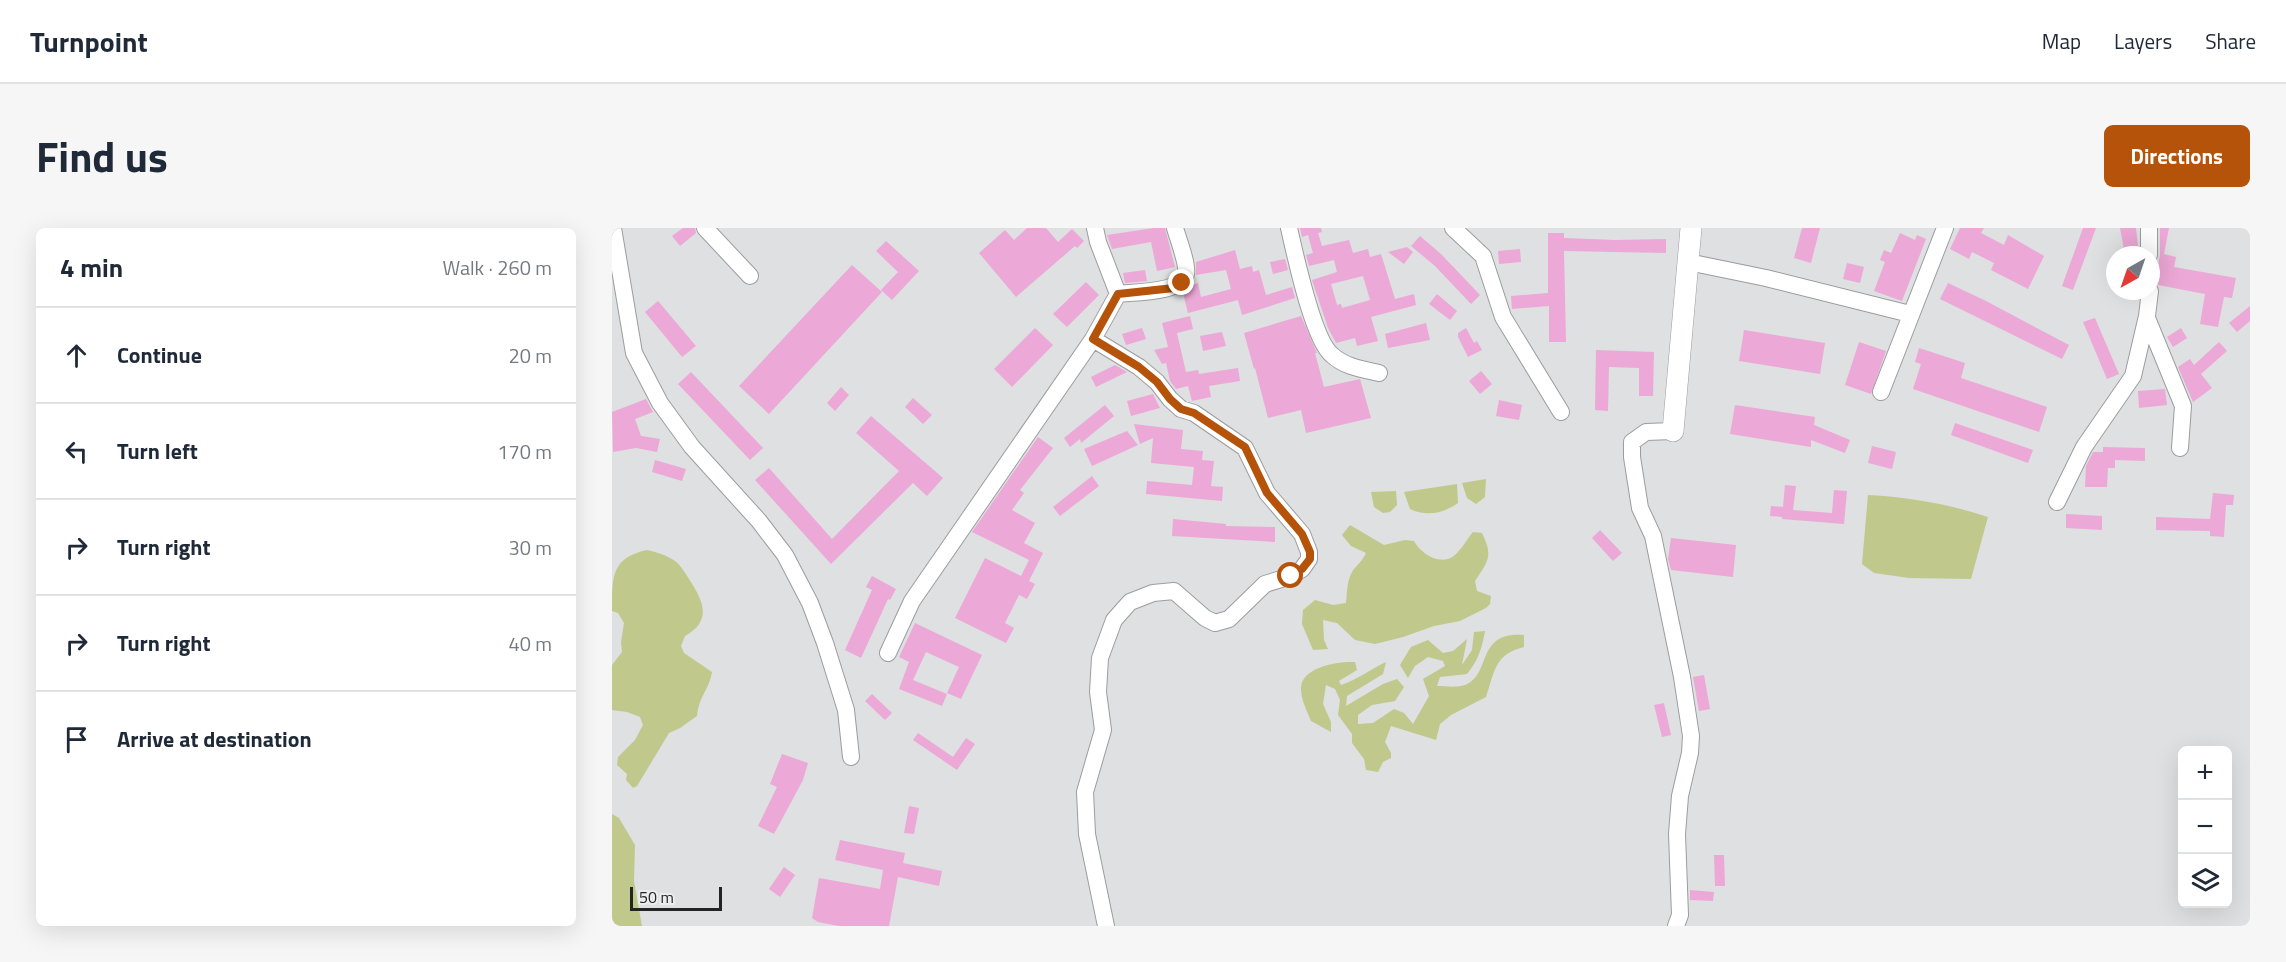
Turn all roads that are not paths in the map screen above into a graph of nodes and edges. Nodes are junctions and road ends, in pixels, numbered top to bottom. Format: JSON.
{"nodes":[{"id":1,"x":613,"y":228,"type":"edge"},
{"id":2,"x":705,"y":228,"type":"edge"},
{"id":3,"x":1095,"y":228,"type":"edge"},
{"id":4,"x":1175,"y":228,"type":"edge"},
{"id":5,"x":1289,"y":228,"type":"edge"},
{"id":6,"x":1453,"y":228,"type":"edge"},
{"id":7,"x":1691,"y":228,"type":"edge"},
{"id":8,"x":1945,"y":228,"type":"edge"},
{"id":9,"x":2149,"y":228,"type":"edge"},
{"id":10,"x":2149,"y":246,"type":"edge"},
{"id":11,"x":1688,"y":262,"type":"junction"},
{"id":12,"x":750,"y":276,"type":"dead end"},
{"id":13,"x":1118,"y":294,"type":"junction"},
{"id":14,"x":2149,"y":300,"type":"edge"},
{"id":15,"x":1911,"y":314,"type":"junction"},
{"id":16,"x":2147,"y":318,"type":"junction"},
{"id":17,"x":1093,"y":339,"type":"junction"},
{"id":18,"x":1379,"y":373,"type":"dead end"},
{"id":19,"x":1881,"y":392,"type":"dead end"},
{"id":20,"x":1562,"y":412,"type":"dead end"},
{"id":21,"x":1673,"y":431,"type":"joint"},
{"id":22,"x":2180,"y":448,"type":"dead end"},
{"id":23,"x":2057,"y":502,"type":"dead end"},
{"id":24,"x":888,"y":653,"type":"dead end"},
{"id":25,"x":851,"y":757,"type":"dead end"},
{"id":26,"x":1106,"y":926,"type":"edge"},
{"id":27,"x":1676,"y":926,"type":"edge"}],
"edges":[{"from":1,"to":25,"type":"street"},
{"from":2,"to":12,"type":"street"},
{"from":3,"to":13,"type":"street"},
{"from":4,"to":13,"type":"street"},
{"from":5,"to":18,"type":"street"},
{"from":6,"to":20,"type":"street"},
{"from":7,"to":11,"type":"main road"},
{"from":8,"to":15,"type":"street"},
{"from":9,"to":10,"type":"street"},
{"from":11,"to":15,"type":"street"},
{"from":11,"to":21,"type":"main road"},
{"from":13,"to":17,"type":"street"},
{"from":14,"to":16,"type":"street"},
{"from":15,"to":19,"type":"street"},
{"from":16,"to":22,"type":"street"},
{"from":16,"to":23,"type":"street"},
{"from":17,"to":24,"type":"street"},
{"from":17,"to":26,"type":"street"},
{"from":21,"to":27,"type":"street"}]}
